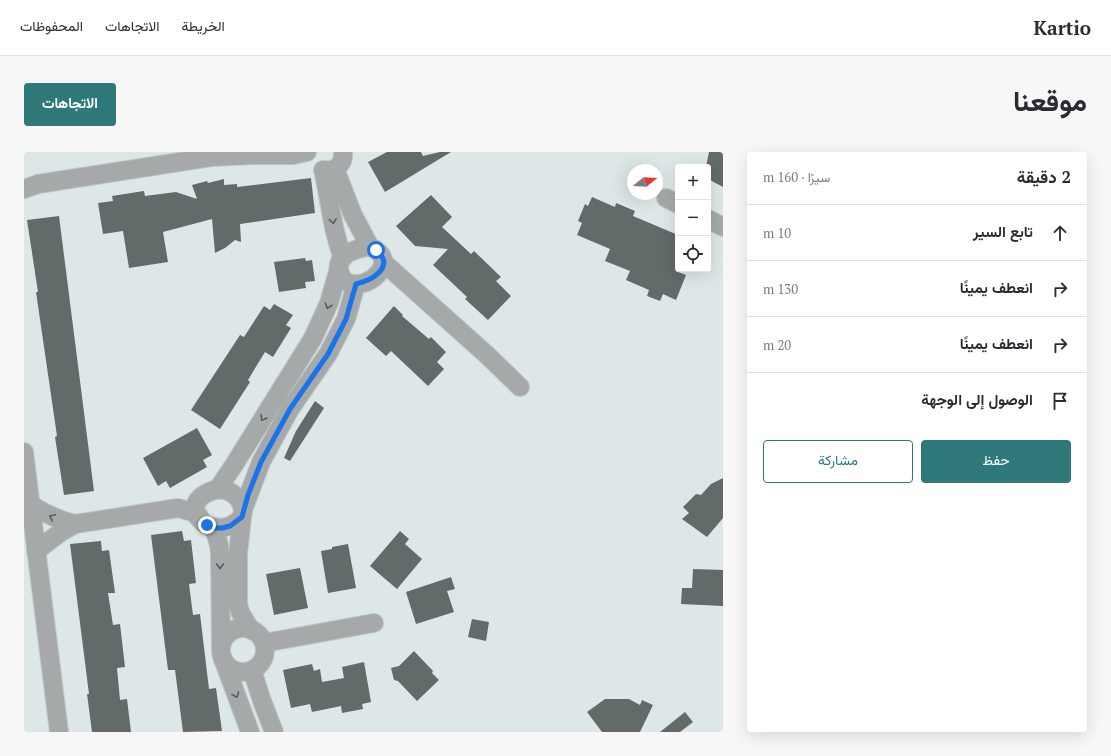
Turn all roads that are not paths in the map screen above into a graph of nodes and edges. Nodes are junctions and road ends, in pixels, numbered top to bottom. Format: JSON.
{"nodes":[{"id":1,"x":343,"y":152,"type":"edge"},
{"id":2,"x":300,"y":154,"type":"edge"},
{"id":3,"x":323,"y":164,"type":"edge"},
{"id":4,"x":24,"y":189,"type":"edge"},
{"id":5,"x":336,"y":192,"type":"junction"},
{"id":6,"x":711,"y":221,"type":"edge"},
{"id":7,"x":723,"y":227,"type":"edge"},
{"id":8,"x":370,"y":247,"type":"junction"},
{"id":9,"x":383,"y":262,"type":"junction"},
{"id":10,"x":341,"y":263,"type":"junction"},
{"id":11,"x":356,"y":284,"type":"junction"},
{"id":12,"x":520,"y":387,"type":"dead end"},
{"id":13,"x":24,"y":452,"type":"edge"},
{"id":14,"x":212,"y":491,"type":"junction"},
{"id":15,"x":30,"y":504,"type":"junction"},
{"id":16,"x":171,"y":509,"type":"junction"},
{"id":17,"x":243,"y":513,"type":"junction"},
{"id":18,"x":199,"y":516,"type":"junction"},
{"id":19,"x":75,"y":524,"type":"junction"},
{"id":20,"x":214,"y":528,"type":"junction"},
{"id":21,"x":36,"y":551,"type":"junction"},
{"id":22,"x":374,"y":623,"type":"dead end"},
{"id":23,"x":251,"y":630,"type":"junction"},
{"id":24,"x":264,"y":643,"type":"junction"},
{"id":25,"x":222,"y":655,"type":"junction"},
{"id":26,"x":252,"y":670,"type":"junction"},
{"id":27,"x":59,"y":732,"type":"edge"},
{"id":28,"x":250,"y":732,"type":"edge"},
{"id":29,"x":274,"y":732,"type":"edge"}],
"edges":[{"from":1,"to":3,"type":"street"},
{"from":2,"to":3,"type":"street"},
{"from":2,"to":4,"type":"street"},
{"from":3,"to":5,"type":"street"},
{"from":5,"to":8,"type":"street"},
{"from":5,"to":10,"type":"street","one_way":true},
{"from":6,"to":7,"type":"street"},
{"from":8,"to":9,"type":"street"},
{"from":8,"to":10,"type":"street"},
{"from":9,"to":11,"type":"street"},
{"from":9,"to":12,"type":"street"},
{"from":10,"to":11,"type":"street"},
{"from":10,"to":14,"type":"street","one_way":true},
{"from":11,"to":17,"type":"street"},
{"from":13,"to":15,"type":"street"},
{"from":14,"to":16,"type":"street"},
{"from":14,"to":17,"type":"street"},
{"from":14,"to":18,"type":"street"},
{"from":19,"to":15,"type":"street","one_way":true},
{"from":15,"to":21,"type":"street"},
{"from":16,"to":18,"type":"street"},
{"from":16,"to":19,"type":"street"},
{"from":17,"to":20,"type":"street"},
{"from":17,"to":23,"type":"street"},
{"from":18,"to":20,"type":"street"},
{"from":19,"to":21,"type":"street"},
{"from":20,"to":25,"type":"street","one_way":true},
{"from":21,"to":27,"type":"street"},
{"from":22,"to":24,"type":"street"},
{"from":23,"to":24,"type":"street"},
{"from":23,"to":25,"type":"street"},
{"from":24,"to":26,"type":"street"},
{"from":25,"to":26,"type":"street"},
{"from":25,"to":28,"type":"street","one_way":true},
{"from":26,"to":29,"type":"street"}]}
